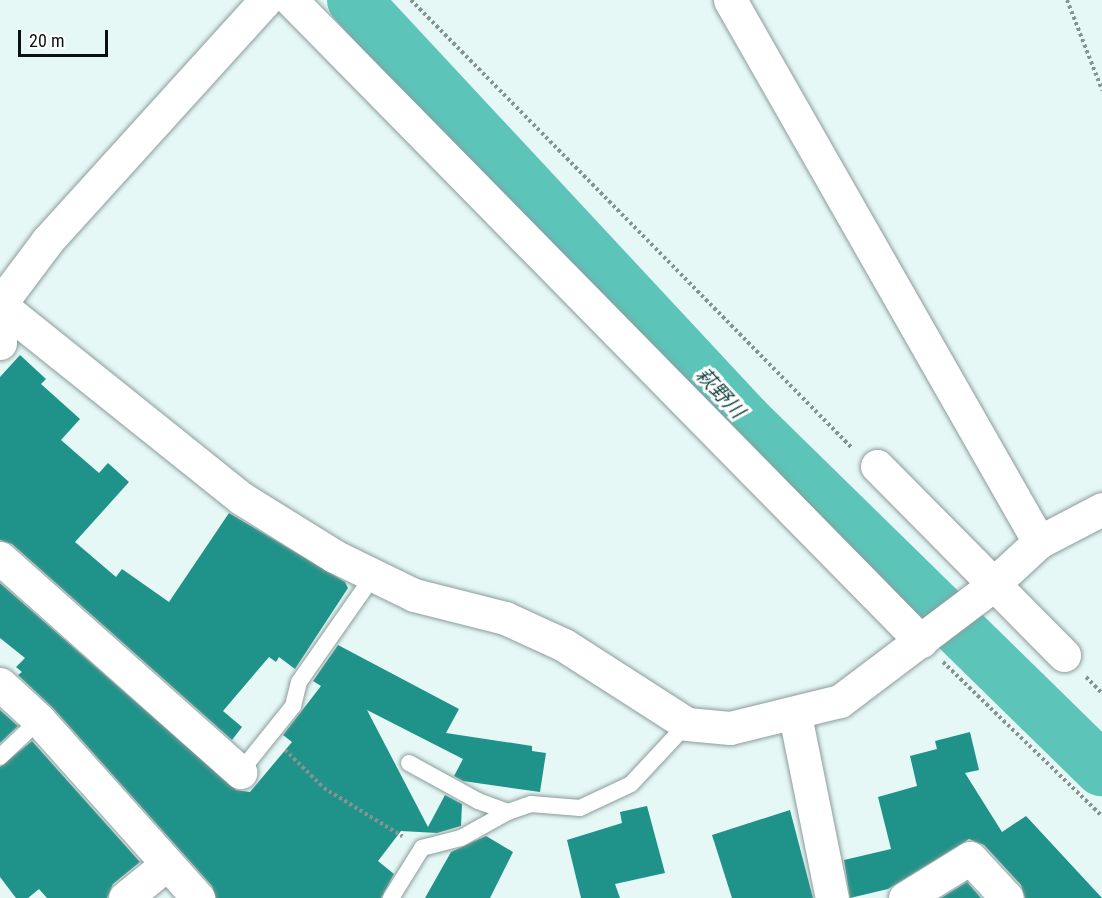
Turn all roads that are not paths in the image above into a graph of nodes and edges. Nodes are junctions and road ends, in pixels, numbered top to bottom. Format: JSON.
{"nodes":[{"id":1,"x":266,"y":0,"type":"edge"},
{"id":2,"x":291,"y":0,"type":"edge"},
{"id":3,"x":730,"y":0,"type":"edge"},
{"id":4,"x":0,"y":304,"type":"edge"},
{"id":5,"x":0,"y":338,"type":"edge"},
{"id":6,"x":0,"y":343,"type":"edge"},
{"id":7,"x":877,"y":466,"type":"road end"},
{"id":8,"x":1102,"y":509,"type":"edge"},
{"id":9,"x":1038,"y":542,"type":"junction"},
{"id":10,"x":0,"y":558,"type":"edge"},
{"id":11,"x":374,"y":574,"type":"junction"},
{"id":12,"x":990,"y":586,"type":"junction"},
{"id":13,"x":926,"y":637,"type":"junction"},
{"id":14,"x":1064,"y":655,"type":"dead end"},
{"id":15,"x":0,"y":684,"type":"edge"},
{"id":16,"x":795,"y":715,"type":"junction"},
{"id":17,"x":39,"y":720,"type":"junction"},
{"id":18,"x":687,"y":724,"type":"junction"},
{"id":19,"x":0,"y":757,"type":"edge"},
{"id":20,"x":409,"y":764,"type":"dead end"},
{"id":21,"x":240,"y":772,"type":"joint"},
{"id":22,"x":508,"y":812,"type":"junction"},
{"id":23,"x":167,"y":864,"type":"junction"},
{"id":24,"x":125,"y":898,"type":"edge"},
{"id":25,"x":198,"y":898,"type":"edge"},
{"id":26,"x":392,"y":898,"type":"edge"},
{"id":27,"x":832,"y":898,"type":"edge"},
{"id":28,"x":905,"y":898,"type":"edge"},
{"id":29,"x":1007,"y":898,"type":"edge"}],
"edges":[{"from":1,"to":4,"type":"street"},
{"from":2,"to":13,"type":"street"},
{"from":3,"to":9,"type":"street"},
{"from":4,"to":11,"type":"street"},
{"from":5,"to":6,"type":"street"},
{"from":7,"to":12,"type":"street"},
{"from":8,"to":9,"type":"street"},
{"from":9,"to":12,"type":"street"},
{"from":10,"to":21,"type":"street"},
{"from":11,"to":18,"type":"street"},
{"from":11,"to":21,"type":"lane"},
{"from":12,"to":13,"type":"street"},
{"from":12,"to":14,"type":"street"},
{"from":13,"to":16,"type":"street"},
{"from":15,"to":17,"type":"street"},
{"from":16,"to":18,"type":"street"},
{"from":16,"to":27,"type":"street"},
{"from":17,"to":19,"type":"lane"},
{"from":17,"to":23,"type":"street"},
{"from":18,"to":22,"type":"lane"},
{"from":20,"to":22,"type":"lane"},
{"from":22,"to":26,"type":"lane"},
{"from":23,"to":24,"type":"street"},
{"from":23,"to":25,"type":"street"},
{"from":28,"to":29,"type":"street"}]}
